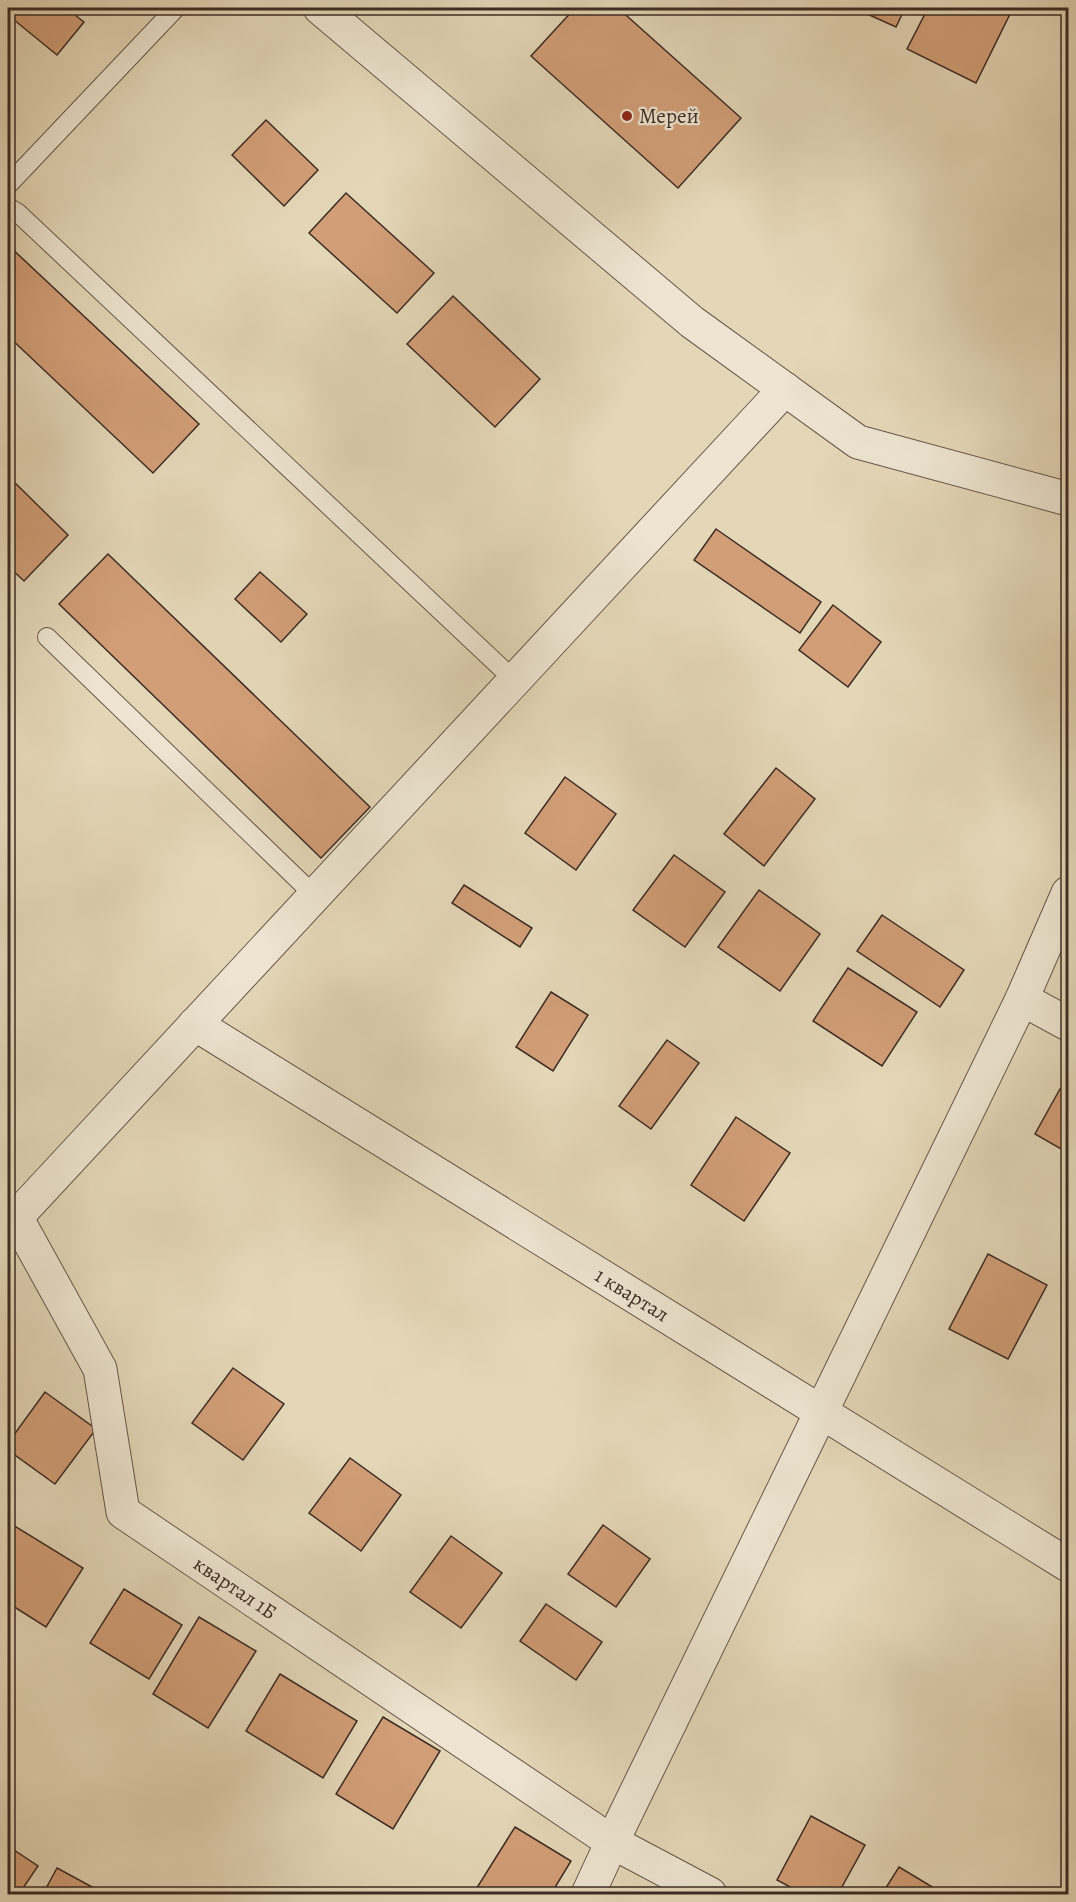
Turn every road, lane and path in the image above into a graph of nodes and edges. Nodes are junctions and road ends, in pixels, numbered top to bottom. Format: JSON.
{"nodes":[{"id":1,"x":320,"y":8,"type":"edge"},
{"id":2,"x":175,"y":9,"type":"edge"},
{"id":3,"x":8,"y":185,"type":"edge"},
{"id":4,"x":8,"y":207,"type":"edge"},
{"id":5,"x":785,"y":389,"type":"junction"},
{"id":6,"x":1068,"y":499,"type":"edge"},
{"id":7,"x":47,"y":637,"type":"dead end"},
{"id":8,"x":514,"y":680,"type":"junction"},
{"id":9,"x":1068,"y":893,"type":"edge"},
{"id":10,"x":314,"y":895,"type":"junction"},
{"id":11,"x":1022,"y":999,"type":"junction"},
{"id":12,"x":195,"y":1024,"type":"junction"},
{"id":13,"x":1068,"y":1024,"type":"edge"},
{"id":14,"x":12,"y":1221,"type":"edge"},
{"id":15,"x":820,"y":1410,"type":"junction"},
{"id":16,"x":1068,"y":1565,"type":"edge"},
{"id":17,"x":612,"y":1842,"type":"junction"},
{"id":18,"x":588,"y":1894,"type":"edge"},
{"id":19,"x":710,"y":1894,"type":"edge"}],
"edges":[{"from":1,"to":5,"type":"street"},
{"from":2,"to":3,"type":"lane"},
{"from":4,"to":8,"type":"lane"},
{"from":5,"to":6,"type":"street"},
{"from":5,"to":8,"type":"street"},
{"from":7,"to":10,"type":"lane"},
{"from":8,"to":10,"type":"street"},
{"from":9,"to":11,"type":"street"},
{"from":10,"to":12,"type":"street"},
{"from":11,"to":13,"type":"street"},
{"from":11,"to":15,"type":"street"},
{"from":12,"to":14,"type":"street"},
{"from":12,"to":15,"type":"street","name":"1 квартал"},
{"from":14,"to":17,"type":"street","name":"квартал 1Б"},
{"from":15,"to":16,"type":"street","name":"1 квартал"},
{"from":15,"to":17,"type":"street"},
{"from":17,"to":18,"type":"street"},
{"from":17,"to":19,"type":"street","name":"квартал 1Б"}]}
